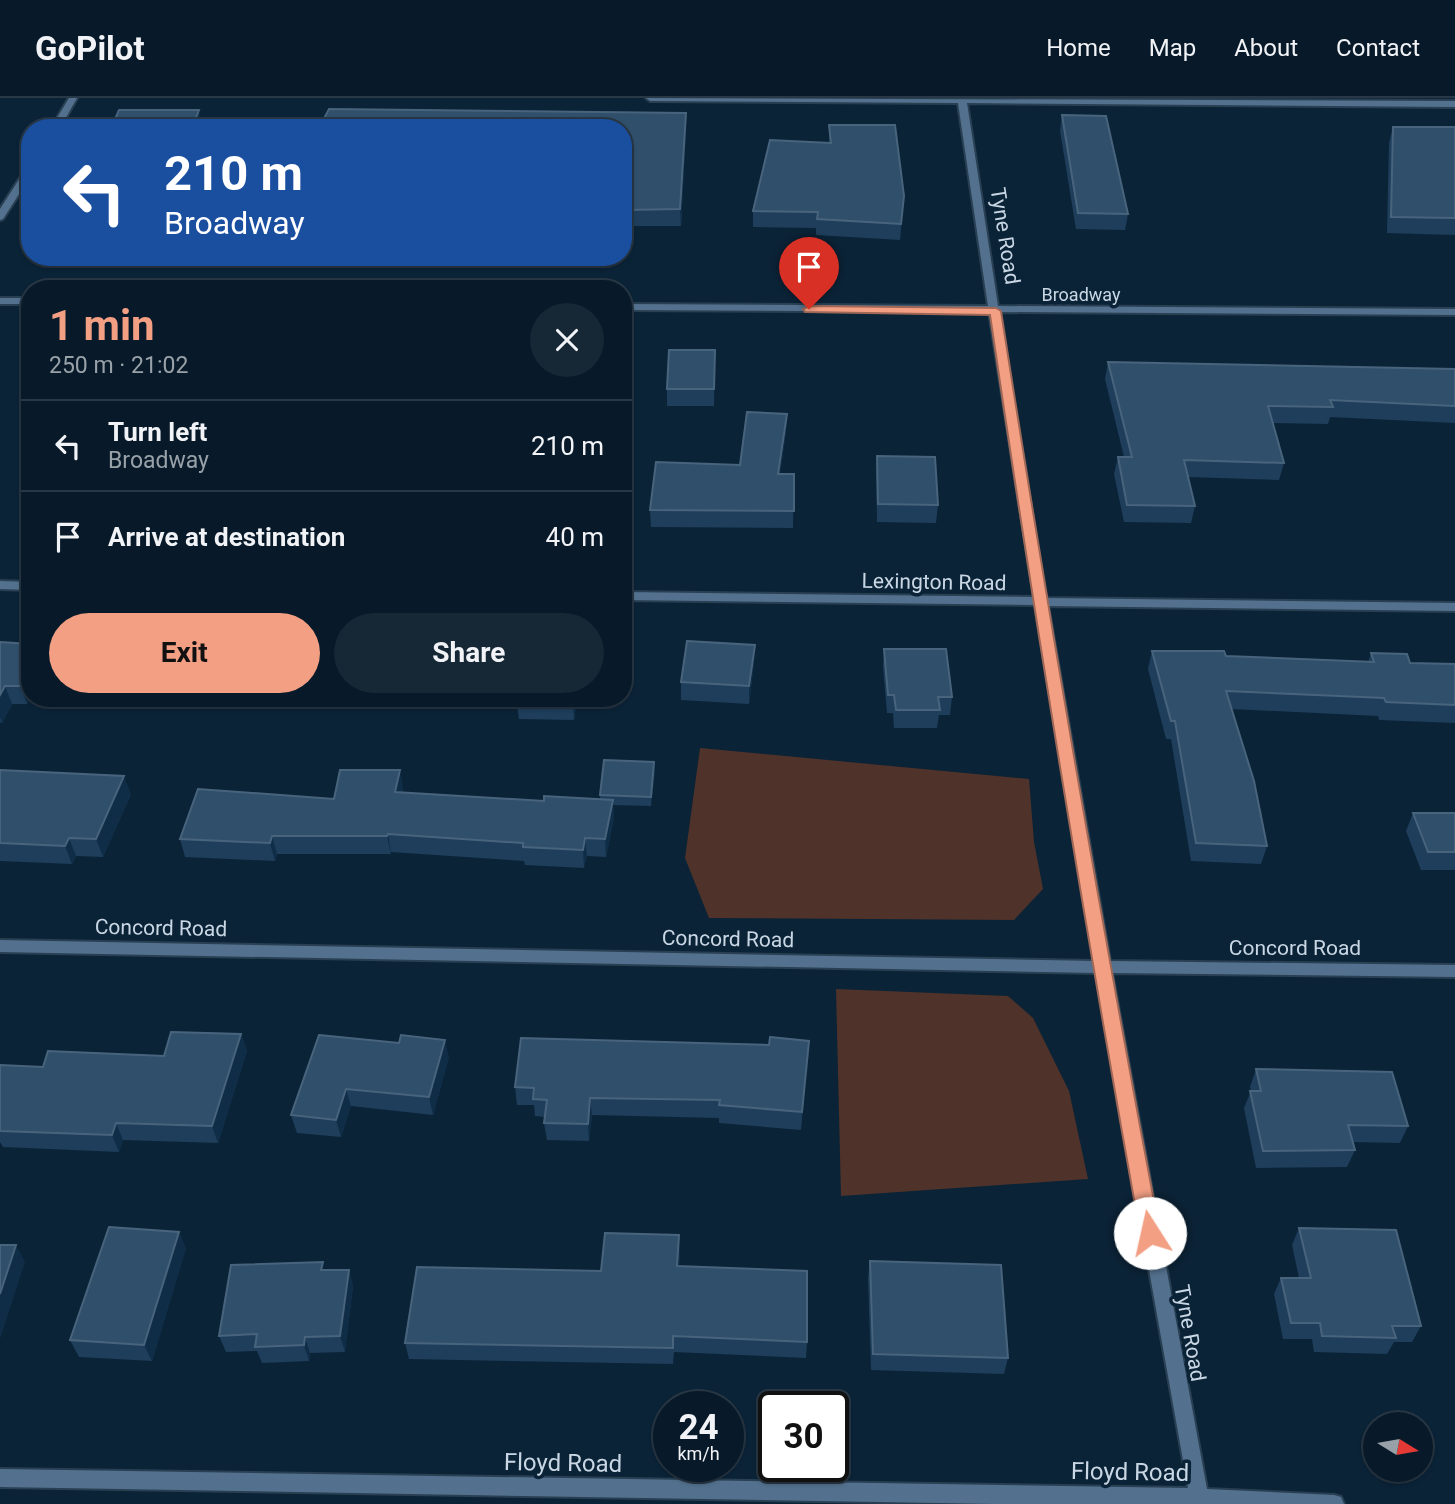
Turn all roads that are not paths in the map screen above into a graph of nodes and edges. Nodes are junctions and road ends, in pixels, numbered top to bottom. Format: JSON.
{"nodes":[{"id":1,"x":73,"y":98,"type":"edge"},
{"id":2,"x":649,"y":98,"type":"edge"},
{"id":3,"x":962,"y":100,"type":"edge"},
{"id":4,"x":1455,"y":104,"type":"edge"},
{"id":5,"x":60,"y":119,"type":"edge"},
{"id":6,"x":21,"y":183,"type":"edge"},
{"id":7,"x":0,"y":217,"type":"edge"},
{"id":8,"x":0,"y":301,"type":"edge"},
{"id":9,"x":21,"y":301,"type":"edge"},
{"id":10,"x":632,"y":307,"type":"edge"},
{"id":11,"x":996,"y":311,"type":"junction"},
{"id":12,"x":1455,"y":312,"type":"edge"},
{"id":13,"x":0,"y":585,"type":"edge"},
{"id":14,"x":21,"y":586,"type":"edge"},
{"id":15,"x":632,"y":596,"type":"edge"},
{"id":16,"x":1040,"y":603,"type":"junction"},
{"id":17,"x":1455,"y":607,"type":"edge"},
{"id":18,"x":0,"y":946,"type":"edge"},
{"id":19,"x":1101,"y":967,"type":"junction"},
{"id":20,"x":1455,"y":971,"type":"edge"},
{"id":21,"x":0,"y":1478,"type":"edge"},
{"id":22,"x":1199,"y":1498,"type":"junction"},
{"id":23,"x":1335,"y":1504,"type":"edge"}],
"edges":[{"from":1,"to":5,"type":"street"},
{"from":2,"to":3,"type":"street"},
{"from":3,"to":4,"type":"street"},
{"from":3,"to":11,"type":"street","name":"Tyne Road"},
{"from":6,"to":7,"type":"street"},
{"from":8,"to":9,"type":"street"},
{"from":10,"to":11,"type":"street","name":"Broadway"},
{"from":11,"to":12,"type":"street","name":"Broadway"},
{"from":11,"to":16,"type":"street","name":"Tyne Road"},
{"from":13,"to":14,"type":"street"},
{"from":15,"to":16,"type":"street","name":"Lexington Road"},
{"from":16,"to":17,"type":"street","name":"Lexington Road"},
{"from":16,"to":19,"type":"street","name":"Tyne Road"},
{"from":18,"to":19,"type":"street","name":"Concord Road"},
{"from":19,"to":20,"type":"street","name":"Concord Road"},
{"from":19,"to":22,"type":"street","name":"Tyne Road"},
{"from":21,"to":22,"type":"street","name":"Floyd Road"},
{"from":22,"to":23,"type":"street","name":"Floyd Road"}]}
